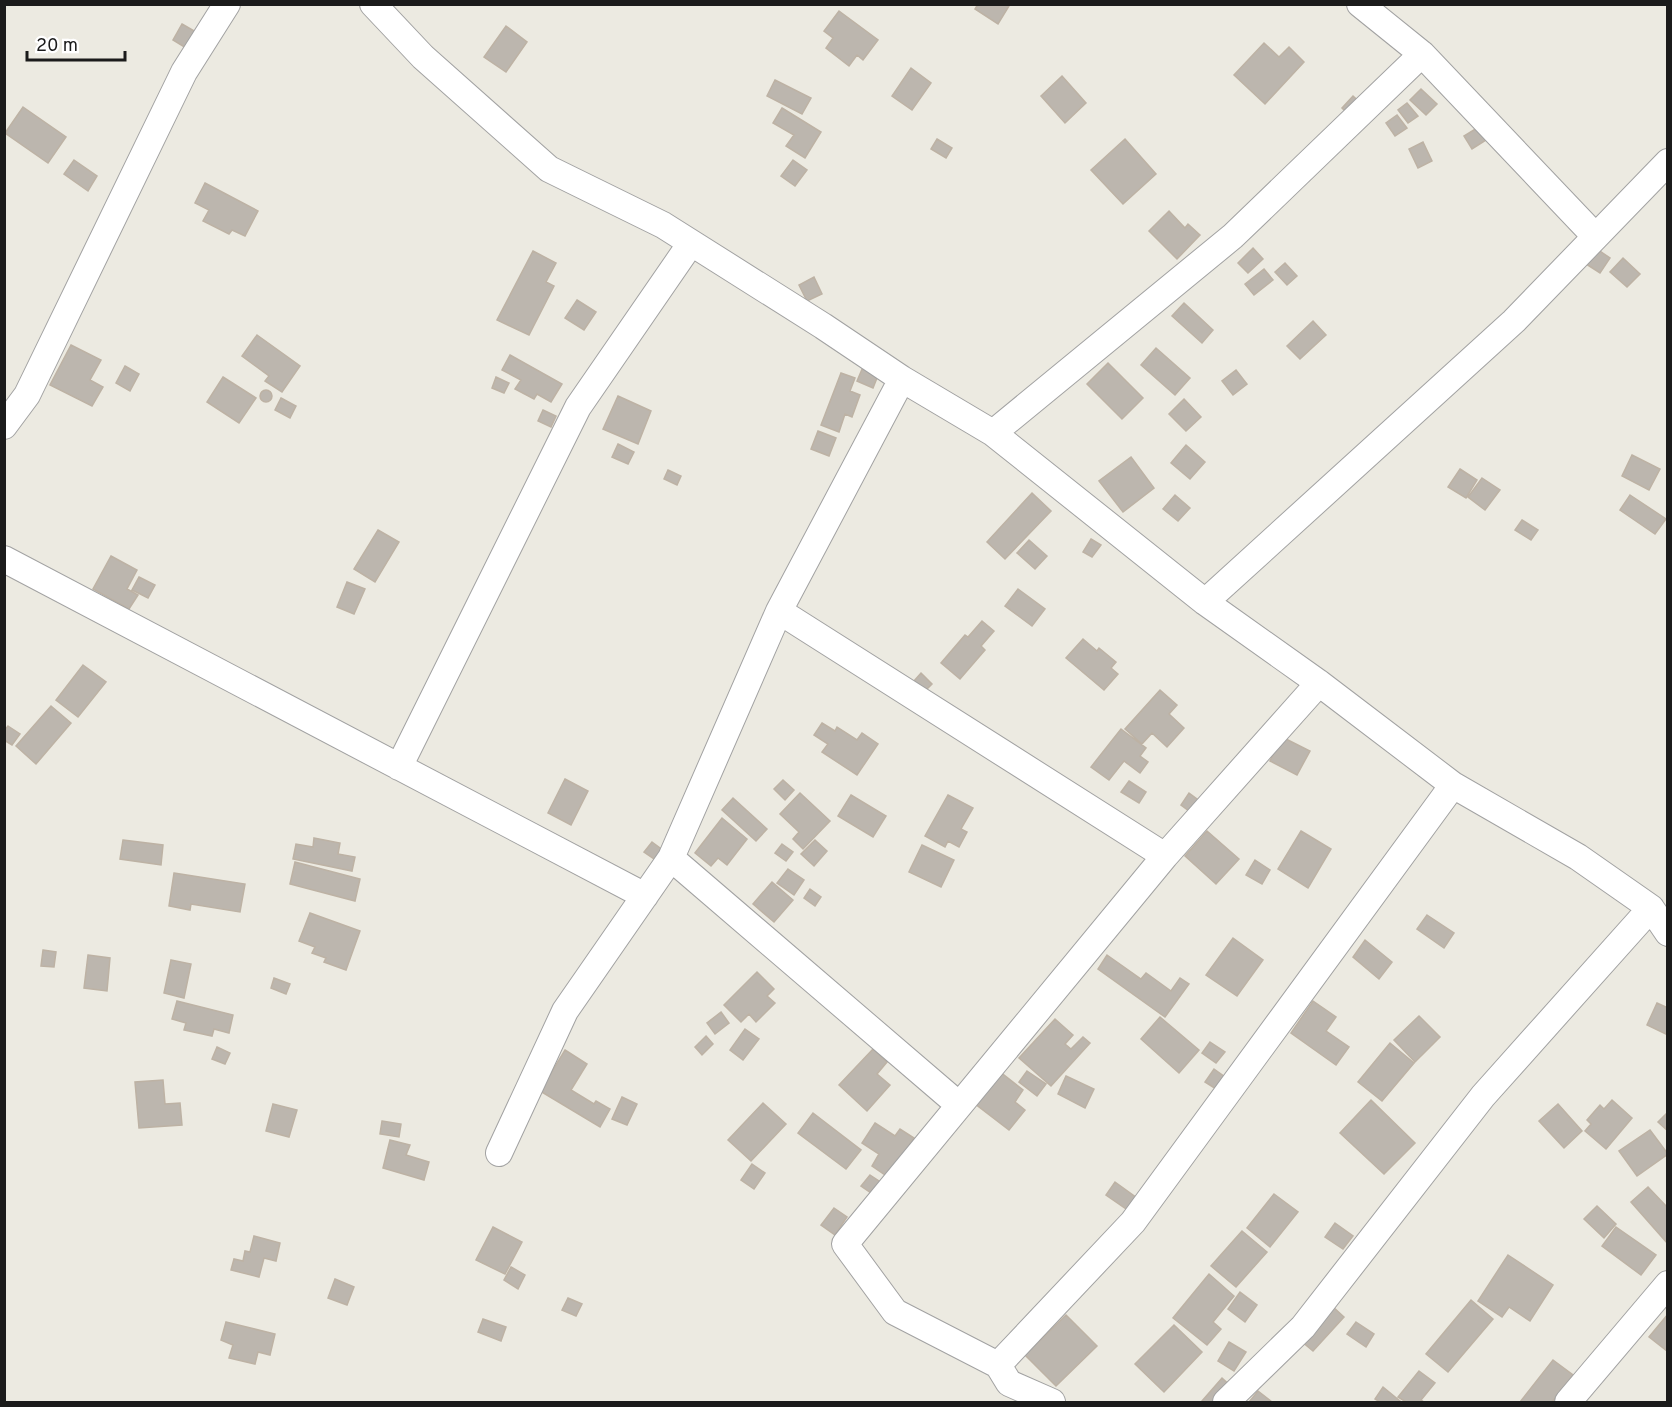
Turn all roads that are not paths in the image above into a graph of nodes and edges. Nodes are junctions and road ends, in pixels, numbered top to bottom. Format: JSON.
{"nodes":[{"id":1,"x":227,"y":4,"type":"edge"},
{"id":2,"x":374,"y":4,"type":"edge"},
{"id":3,"x":1360,"y":4,"type":"edge"},
{"id":4,"x":1422,"y":54,"type":"junction"},
{"id":5,"x":1668,"y":162,"type":"edge"},
{"id":6,"x":1595,"y":236,"type":"junction"},
{"id":7,"x":691,"y":243,"type":"junction"},
{"id":8,"x":902,"y":379,"type":"junction"},
{"id":9,"x":4,"y":426,"type":"edge"},
{"id":10,"x":993,"y":433,"type":"junction"},
{"id":11,"x":4,"y":559,"type":"edge"},
{"id":12,"x":1205,"y":602,"type":"junction"},
{"id":13,"x":779,"y":610,"type":"junction"},
{"id":14,"x":1319,"y":683,"type":"junction"},
{"id":15,"x":399,"y":767,"type":"junction"},
{"id":16,"x":1453,"y":785,"type":"junction"},
{"id":17,"x":1166,"y":856,"type":"junction"},
{"id":18,"x":671,"y":858,"type":"junction"},
{"id":19,"x":645,"y":896,"type":"junction"},
{"id":20,"x":1651,"y":908,"type":"junction"},
{"id":21,"x":1668,"y":933,"type":"edge"},
{"id":22,"x":959,"y":1105,"type":"junction"},
{"id":23,"x":500,"y":1153,"type":"dead end"},
{"id":24,"x":1668,"y":1284,"type":"edge"},
{"id":25,"x":998,"y":1365,"type":"junction"},
{"id":26,"x":1052,"y":1402,"type":"edge"},
{"id":27,"x":1226,"y":1402,"type":"edge"},
{"id":28,"x":1568,"y":1402,"type":"edge"}],
"edges":[{"from":1,"to":9,"type":"street"},
{"from":2,"to":7,"type":"street"},
{"from":3,"to":4,"type":"street"},
{"from":4,"to":6,"type":"street"},
{"from":4,"to":10,"type":"street"},
{"from":5,"to":6,"type":"street"},
{"from":6,"to":12,"type":"street"},
{"from":7,"to":8,"type":"street"},
{"from":7,"to":15,"type":"street"},
{"from":8,"to":10,"type":"street"},
{"from":8,"to":13,"type":"street"},
{"from":10,"to":12,"type":"street"},
{"from":11,"to":15,"type":"street"},
{"from":12,"to":14,"type":"street"},
{"from":13,"to":17,"type":"street"},
{"from":13,"to":18,"type":"street"},
{"from":14,"to":16,"type":"street"},
{"from":14,"to":17,"type":"street"},
{"from":15,"to":19,"type":"street"},
{"from":16,"to":20,"type":"street"},
{"from":16,"to":25,"type":"street"},
{"from":17,"to":22,"type":"street"},
{"from":18,"to":19,"type":"street"},
{"from":18,"to":22,"type":"street"},
{"from":19,"to":23,"type":"street"},
{"from":20,"to":21,"type":"street"},
{"from":20,"to":27,"type":"street"},
{"from":22,"to":25,"type":"street"},
{"from":24,"to":28,"type":"street"},
{"from":25,"to":26,"type":"street"}]}
